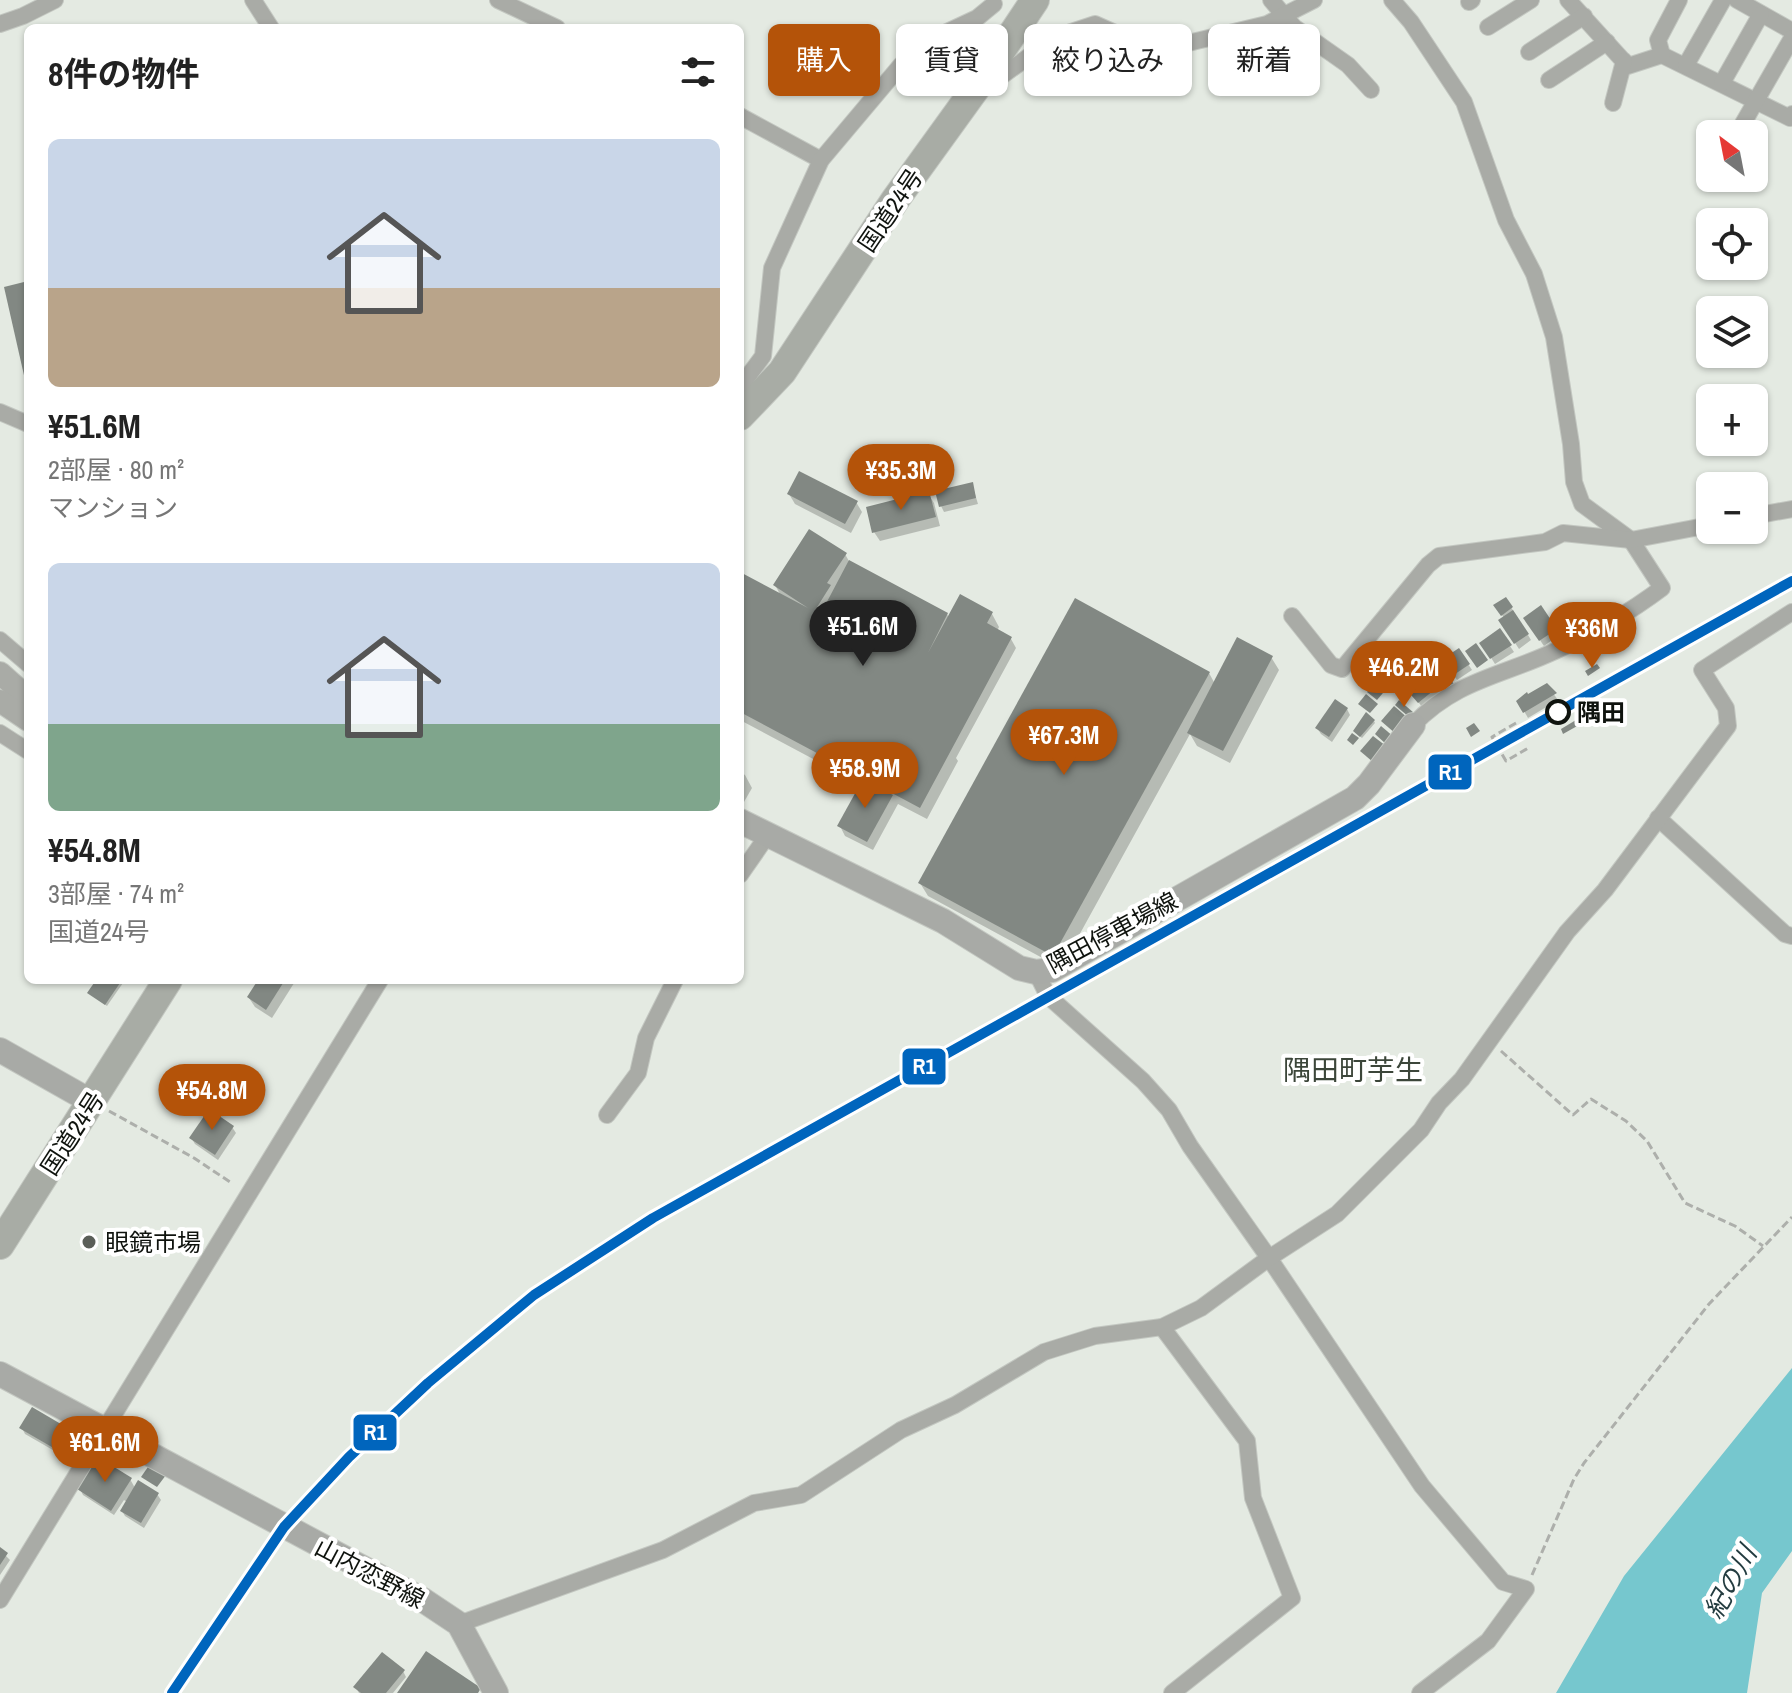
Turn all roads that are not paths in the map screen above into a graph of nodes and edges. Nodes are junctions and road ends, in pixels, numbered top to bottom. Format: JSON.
{"nodes":[{"id":1,"x":55,"y":0,"type":"edge"},
{"id":2,"x":253,"y":0,"type":"edge"},
{"id":3,"x":498,"y":0,"type":"edge"},
{"id":4,"x":1271,"y":0,"type":"edge"},
{"id":5,"x":1314,"y":0,"type":"edge"},
{"id":6,"x":1392,"y":0,"type":"edge"},
{"id":7,"x":1531,"y":0,"type":"edge"},
{"id":8,"x":1568,"y":0,"type":"edge"},
{"id":9,"x":1679,"y":0,"type":"edge"},
{"id":10,"x":1723,"y":0,"type":"edge"},
{"id":11,"x":1737,"y":0,"type":"edge"},
{"id":12,"x":990,"y":2,"type":"edge"},
{"id":13,"x":1758,"y":8,"type":"edge"},
{"id":14,"x":1029,"y":9,"type":"edge"},
{"id":15,"x":1284,"y":16,"type":"junction"},
{"id":16,"x":1584,"y":16,"type":"junction"},
{"id":17,"x":0,"y":24,"type":"edge"},
{"id":18,"x":268,"y":24,"type":"edge"},
{"id":19,"x":549,"y":24,"type":"edge"},
{"id":20,"x":1488,"y":27,"type":"dead end"},
{"id":21,"x":1791,"y":30,"type":"edge"},
{"id":22,"x":1008,"y":40,"type":"edge"},
{"id":23,"x":1607,"y":42,"type":"junction"},
{"id":24,"x":1529,"y":52,"type":"dead end"},
{"id":25,"x":1662,"y":55,"type":"junction"},
{"id":26,"x":1624,"y":61,"type":"junction"},
{"id":27,"x":1686,"y":65,"type":"junction"},
{"id":28,"x":1008,"y":71,"type":"edge"},
{"id":29,"x":1549,"y":80,"type":"dead end"},
{"id":30,"x":1722,"y":83,"type":"junction"},
{"id":31,"x":1371,"y":90,"type":"dead end"},
{"id":32,"x":970,"y":96,"type":"edge"},
{"id":33,"x":1756,"y":101,"type":"junction"},
{"id":34,"x":1613,"y":103,"type":"dead end"},
{"id":35,"x":1792,"y":114,"type":"edge"},
{"id":36,"x":744,"y":118,"type":"edge"},
{"id":37,"x":1745,"y":120,"type":"edge"},
{"id":38,"x":821,"y":160,"type":"junction"},
{"id":39,"x":744,"y":382,"type":"edge"},
{"id":40,"x":0,"y":412,"type":"edge"},
{"id":41,"x":744,"y":412,"type":"edge"},
{"id":42,"x":24,"y":422,"type":"edge"},
{"id":43,"x":1792,"y":509,"type":"edge"},
{"id":44,"x":1768,"y":513,"type":"edge"},
{"id":45,"x":1696,"y":528,"type":"edge"},
{"id":46,"x":1631,"y":540,"type":"junction"},
{"id":47,"x":1792,"y":612,"type":"edge"},
{"id":48,"x":1292,"y":616,"type":"dead end"},
{"id":49,"x":0,"y":640,"type":"edge"},
{"id":50,"x":24,"y":661,"type":"edge"},
{"id":51,"x":0,"y":673,"type":"edge"},
{"id":52,"x":24,"y":694,"type":"edge"},
{"id":53,"x":0,"y":701,"type":"edge"},
{"id":54,"x":24,"y":717,"type":"edge"},
{"id":55,"x":1413,"y":725,"type":"joint"},
{"id":56,"x":0,"y":733,"type":"edge"},
{"id":57,"x":24,"y":748,"type":"edge"},
{"id":58,"x":1658,"y":818,"type":"junction"},
{"id":59,"x":744,"y":823,"type":"edge"},
{"id":60,"x":767,"y":836,"type":"junction"},
{"id":61,"x":744,"y":869,"type":"edge"},
{"id":62,"x":1792,"y":936,"type":"edge"},
{"id":63,"x":1036,"y":972,"type":"junction"},
{"id":64,"x":166,"y":984,"type":"edge"},
{"id":65,"x":378,"y":984,"type":"edge"},
{"id":66,"x":673,"y":984,"type":"edge"},
{"id":67,"x":0,"y":1050,"type":"edge"},
{"id":68,"x":92,"y":1102,"type":"junction"},
{"id":69,"x":607,"y":1115,"type":"dead end"},
{"id":70,"x":0,"y":1245,"type":"edge"},
{"id":71,"x":1269,"y":1258,"type":"junction"},
{"id":72,"x":1162,"y":1327,"type":"junction"},
{"id":73,"x":0,"y":1374,"type":"edge"},
{"id":74,"x":106,"y":1431,"type":"junction"},
{"id":75,"x":1,"y":1596,"type":"edge"},
{"id":76,"x":459,"y":1624,"type":"junction"},
{"id":77,"x":496,"y":1693,"type":"edge"},
{"id":78,"x":1172,"y":1693,"type":"edge"},
{"id":79,"x":1420,"y":1693,"type":"edge"}],
"edges":[{"from":1,"to":17,"type":"street"},
{"from":2,"to":18,"type":"street"},
{"from":3,"to":19,"type":"street"},
{"from":4,"to":15,"type":"street"},
{"from":5,"to":15,"type":"street"},
{"from":6,"to":46,"type":"street"},
{"from":7,"to":20,"type":"street"},
{"from":8,"to":16,"type":"street"},
{"from":9,"to":25,"type":"street"},
{"from":10,"to":27,"type":"street"},
{"from":11,"to":13,"type":"street"},
{"from":12,"to":14,"type":"street"},
{"from":12,"to":38,"type":"street"},
{"from":13,"to":21,"type":"street"},
{"from":13,"to":30,"type":"street"},
{"from":14,"to":22,"type":"highway","name":"国道24号"},
{"from":15,"to":28,"type":"street"},
{"from":15,"to":31,"type":"street"},
{"from":16,"to":23,"type":"street"},
{"from":16,"to":24,"type":"street"},
{"from":21,"to":33,"type":"street"},
{"from":23,"to":26,"type":"street"},
{"from":23,"to":29,"type":"street"},
{"from":25,"to":26,"type":"street"},
{"from":25,"to":27,"type":"street"},
{"from":26,"to":34,"type":"street"},
{"from":27,"to":30,"type":"street"},
{"from":30,"to":33,"type":"street"},
{"from":32,"to":41,"type":"highway","name":"国道24号"},
{"from":33,"to":35,"type":"street"},
{"from":33,"to":37,"type":"street"},
{"from":36,"to":38,"type":"street"},
{"from":38,"to":39,"type":"street"},
{"from":40,"to":42,"type":"street"},
{"from":43,"to":44,"type":"street"},
{"from":45,"to":46,"type":"street"},
{"from":46,"to":48,"type":"street"},
{"from":46,"to":55,"type":"street"},
{"from":47,"to":58,"type":"street"},
{"from":49,"to":50,"type":"street"},
{"from":51,"to":52,"type":"street"},
{"from":53,"to":54,"type":"street"},
{"from":55,"to":63,"type":"main road","name":"隅田停車場線"},
{"from":56,"to":57,"type":"street"},
{"from":58,"to":62,"type":"street"},
{"from":58,"to":71,"type":"street"},
{"from":59,"to":60,"type":"main road","name":"隅田停車場線"},
{"from":60,"to":61,"type":"street"},
{"from":60,"to":63,"type":"main road","name":"隅田停車場線"},
{"from":63,"to":71,"type":"street"},
{"from":64,"to":68,"type":"highway","name":"国道24号"},
{"from":65,"to":74,"type":"street"},
{"from":66,"to":69,"type":"street"},
{"from":67,"to":68,"type":"main road"},
{"from":68,"to":70,"type":"highway","name":"国道24号"},
{"from":71,"to":72,"type":"street"},
{"from":71,"to":79,"type":"street"},
{"from":72,"to":76,"type":"street"},
{"from":72,"to":78,"type":"street"},
{"from":73,"to":74,"type":"main road","name":"山内恋野線"},
{"from":74,"to":75,"type":"street"},
{"from":74,"to":76,"type":"main road","name":"山内恋野線"},
{"from":76,"to":77,"type":"main road","name":"山内恋野線"}]}
